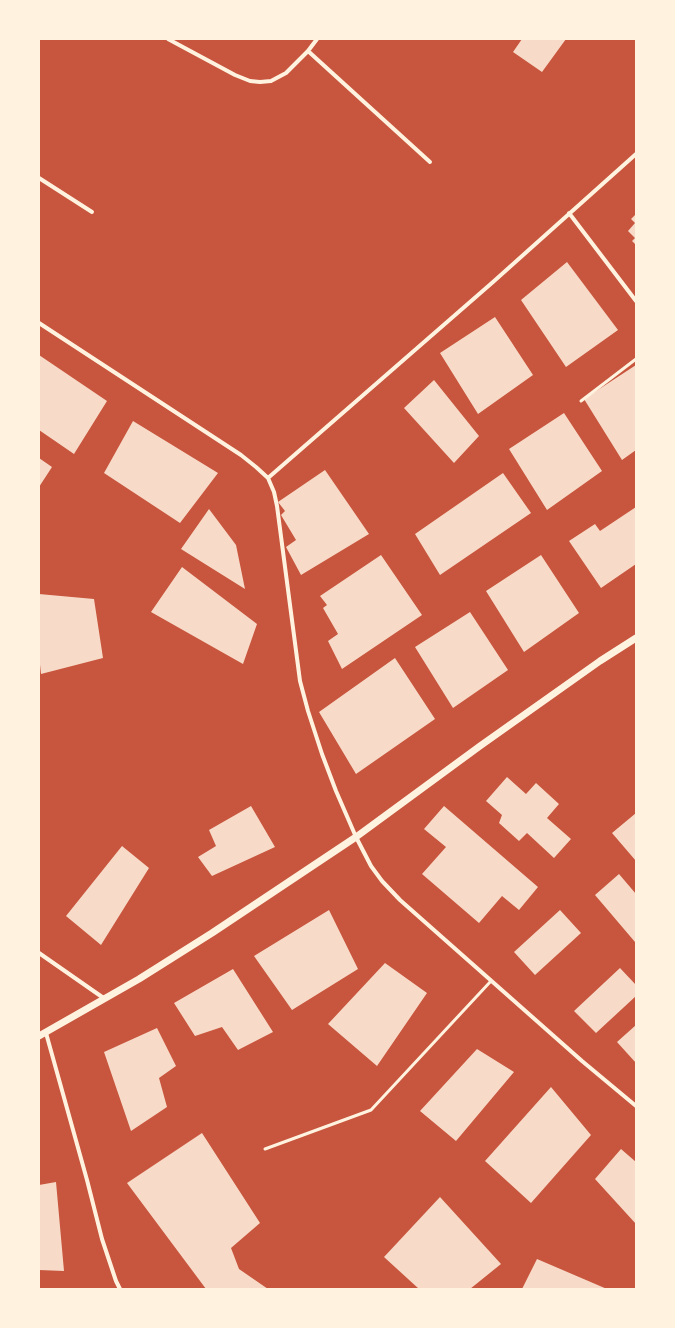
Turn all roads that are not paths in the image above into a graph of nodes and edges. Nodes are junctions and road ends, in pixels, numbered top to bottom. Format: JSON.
{"nodes":[{"id":1,"x":168,"y":39,"type":"edge"},
{"id":2,"x":317,"y":39,"type":"edge"},
{"id":3,"x":308,"y":51,"type":"junction"},
{"id":4,"x":636,"y":154,"type":"edge"},
{"id":5,"x":430,"y":162,"type":"dead end"},
{"id":6,"x":39,"y":178,"type":"edge"},
{"id":7,"x":92,"y":212,"type":"dead end"},
{"id":8,"x":569,"y":213,"type":"junction"},
{"id":9,"x":636,"y":302,"type":"edge"},
{"id":10,"x":39,"y":323,"type":"edge"},
{"id":11,"x":636,"y":359,"type":"edge"},
{"id":12,"x":581,"y":401,"type":"dead end"},
{"id":13,"x":268,"y":478,"type":"junction"},
{"id":14,"x":636,"y":638,"type":"edge"},
{"id":15,"x":356,"y":838,"type":"junction"},
{"id":16,"x":39,"y":953,"type":"edge"},
{"id":17,"x":491,"y":981,"type":"junction"},
{"id":18,"x":105,"y":999,"type":"junction"},
{"id":19,"x":42,"y":1035,"type":"edge"},
{"id":20,"x":636,"y":1106,"type":"edge"},
{"id":21,"x":265,"y":1149,"type":"dead end"},
{"id":22,"x":120,"y":1289,"type":"edge"}],
"edges":[{"from":1,"to":3,"type":"street"},
{"from":2,"to":3,"type":"street"},
{"from":3,"to":5,"type":"street"},
{"from":4,"to":8,"type":"street"},
{"from":6,"to":7,"type":"street"},
{"from":8,"to":9,"type":"street"},
{"from":8,"to":13,"type":"street"},
{"from":10,"to":13,"type":"street"},
{"from":11,"to":12,"type":"lane"},
{"from":13,"to":15,"type":"street"},
{"from":14,"to":15,"type":"street"},
{"from":15,"to":17,"type":"street"},
{"from":15,"to":18,"type":"street"},
{"from":16,"to":18,"type":"street"},
{"from":17,"to":20,"type":"street"},
{"from":17,"to":21,"type":"lane"},
{"from":18,"to":19,"type":"street"},
{"from":19,"to":22,"type":"street"}]}
